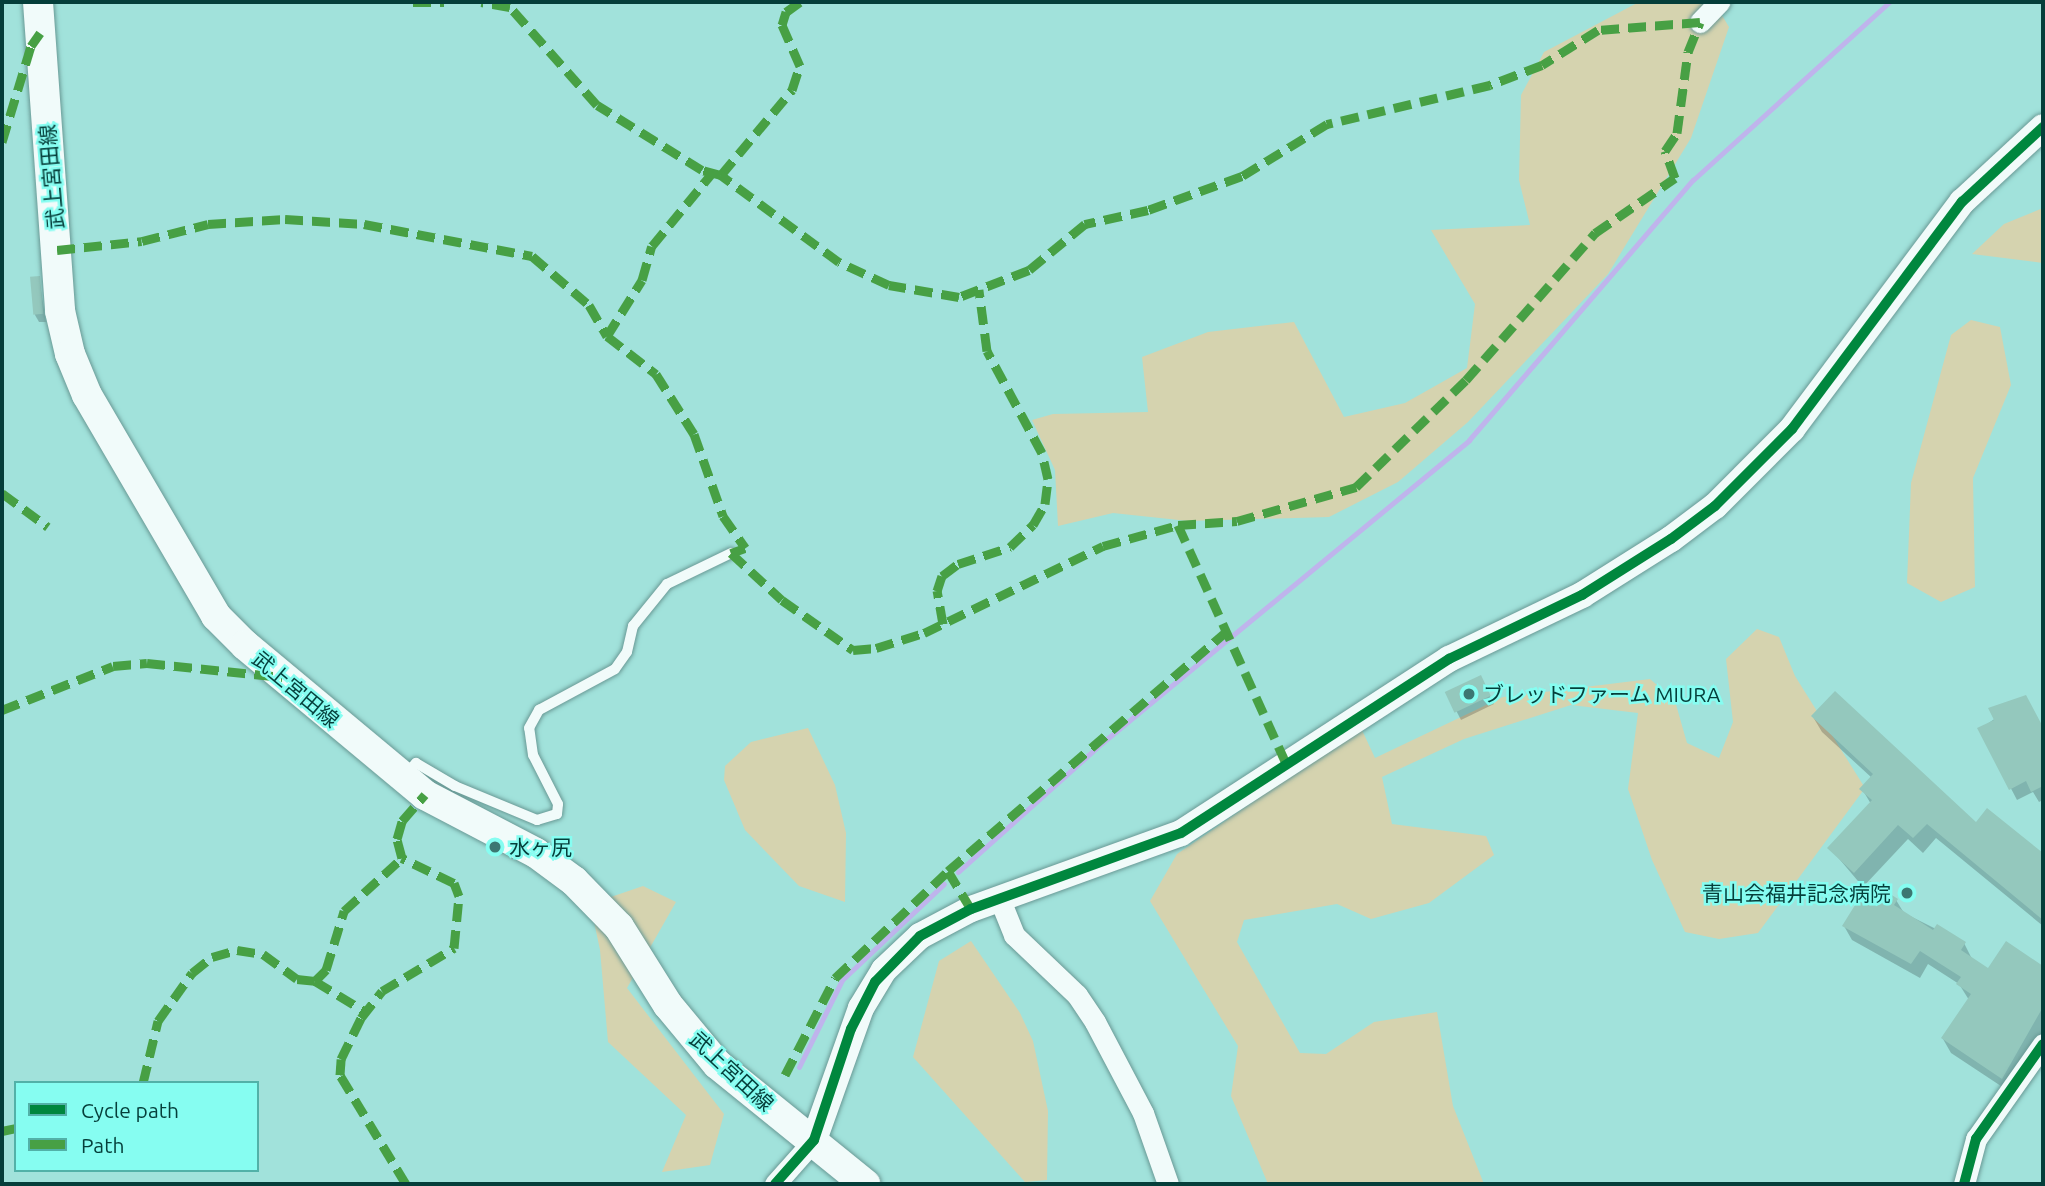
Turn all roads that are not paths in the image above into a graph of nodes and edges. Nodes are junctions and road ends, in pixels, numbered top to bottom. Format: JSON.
{"nodes":[{"id":1,"x":38,"y":2,"type":"edge"},
{"id":2,"x":1719,"y":2,"type":"edge"},
{"id":3,"x":1700,"y":22,"type":"dead end"},
{"id":4,"x":2043,"y":127,"type":"edge"},
{"id":5,"x":731,"y":553,"type":"dead end"},
{"id":6,"x":403,"y":778,"type":"junction"},
{"id":7,"x":1000,"y":900,"type":"junction"},
{"id":8,"x":2043,"y":1044,"type":"edge"},
{"id":9,"x":814,"y":1140,"type":"junction"},
{"id":10,"x":775,"y":1184,"type":"edge"},
{"id":11,"x":865,"y":1184,"type":"edge"},
{"id":12,"x":1168,"y":1184,"type":"edge"},
{"id":13,"x":1964,"y":1184,"type":"edge"}],
"edges":[{"from":1,"to":6,"type":"main road","name":"武上宮田線"},
{"from":2,"to":3,"type":"street"},
{"from":4,"to":7,"type":"street"},
{"from":5,"to":6,"type":"lane"},
{"from":6,"to":9,"type":"main road","name":"武上宮田線"},
{"from":7,"to":9,"type":"street"},
{"from":7,"to":12,"type":"street"},
{"from":8,"to":13,"type":"street"},
{"from":9,"to":10,"type":"street"},
{"from":9,"to":11,"type":"main road","name":"武上宮田線"}]}
